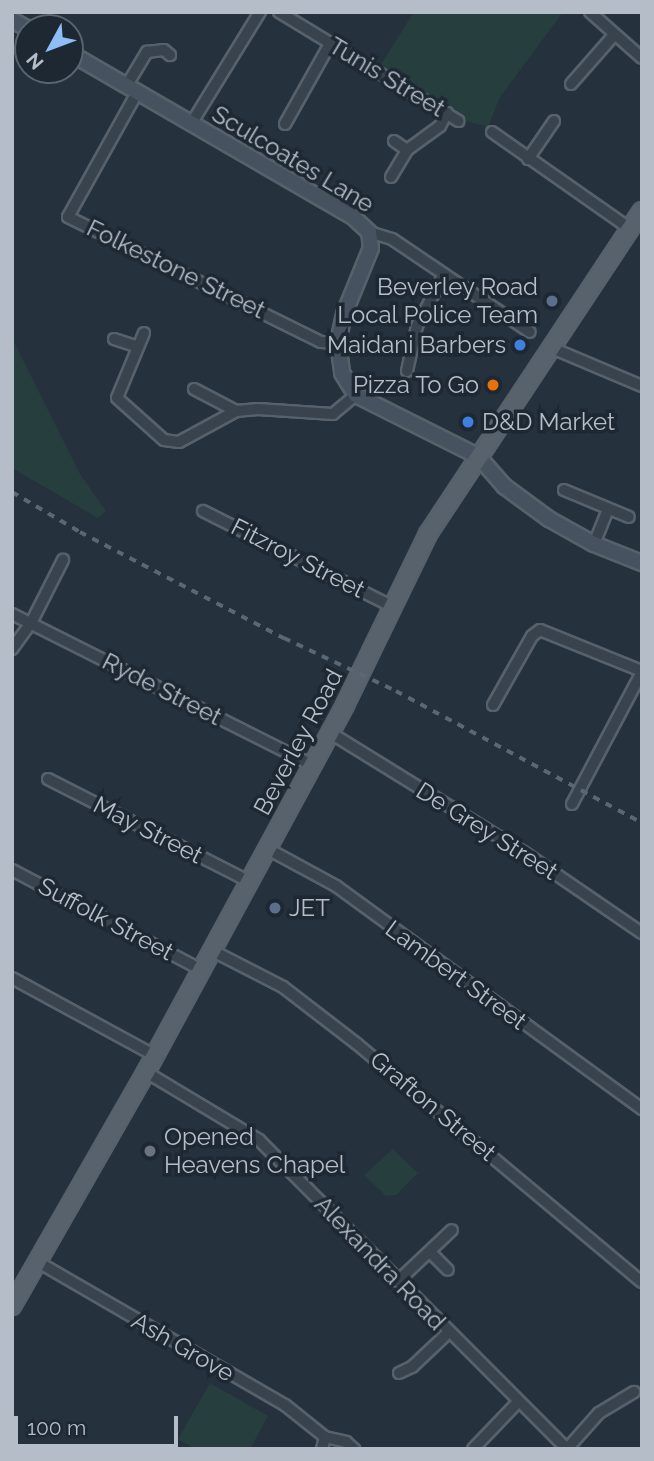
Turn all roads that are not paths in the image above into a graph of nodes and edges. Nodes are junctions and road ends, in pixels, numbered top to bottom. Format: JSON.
{"nodes":[{"id":1,"x":260,"y":12,"type":"edge"},
{"id":2,"x":279,"y":12,"type":"edge"},
{"id":3,"x":590,"y":12,"type":"edge"},
{"id":4,"x":614,"y":35,"type":"junction"},
{"id":5,"x":331,"y":43,"type":"junction"},
{"id":6,"x":170,"y":55,"type":"dead end"},
{"id":7,"x":642,"y":58,"type":"edge"},
{"id":8,"x":84,"y":61,"type":"edge"},
{"id":9,"x":571,"y":85,"type":"dead end"},
{"id":10,"x":132,"y":88,"type":"junction"},
{"id":11,"x":446,"y":113,"type":"junction"},
{"id":12,"x":458,"y":121,"type":"dead end"},
{"id":13,"x":554,"y":121,"type":"dead end"},
{"id":14,"x":191,"y":124,"type":"junction"},
{"id":15,"x":285,"y":124,"type":"dead end"},
{"id":16,"x":492,"y":132,"type":"dead end"},
{"id":17,"x":394,"y":141,"type":"dead end"},
{"id":18,"x":407,"y":150,"type":"junction"},
{"id":19,"x":528,"y":159,"type":"junction"},
{"id":20,"x":391,"y":177,"type":"dead end"},
{"id":21,"x":642,"y":211,"type":"edge"},
{"id":22,"x":629,"y":229,"type":"junction"},
{"id":23,"x":369,"y":232,"type":"junction"},
{"id":24,"x":443,"y":276,"type":"junction"},
{"id":25,"x":530,"y":332,"type":"dead end"},
{"id":26,"x":144,"y":333,"type":"dead end"},
{"id":27,"x":114,"y":339,"type":"dead end"},
{"id":28,"x":338,"y":343,"type":"junction"},
{"id":29,"x":138,"y":347,"type":"junction"},
{"id":30,"x":552,"y":348,"type":"junction"},
{"id":31,"x":407,"y":371,"type":"dead end"},
{"id":32,"x":642,"y":386,"type":"edge"},
{"id":33,"x":194,"y":389,"type":"dead end"},
{"id":34,"x":356,"y":395,"type":"junction"},
{"id":35,"x":236,"y":411,"type":"junction"},
{"id":36,"x":478,"y":456,"type":"junction"},
{"id":37,"x":564,"y":490,"type":"dead end"},
{"id":38,"x":608,"y":509,"type":"junction"},
{"id":39,"x":203,"y":510,"type":"dead end"},
{"id":40,"x":629,"y":517,"type":"dead end"},
{"id":41,"x":594,"y":544,"type":"junction"},
{"id":42,"x":63,"y":560,"type":"dead end"},
{"id":43,"x":642,"y":563,"type":"edge"},
{"id":44,"x":393,"y":607,"type":"junction"},
{"id":45,"x":12,"y":614,"type":"edge"},
{"id":46,"x":31,"y":623,"type":"junction"},
{"id":47,"x":12,"y":649,"type":"edge"},
{"id":48,"x":640,"y":677,"type":"edge"},
{"id":49,"x":493,"y":705,"type":"dead end"},
{"id":50,"x":330,"y":732,"type":"junction"},
{"id":51,"x":312,"y":765,"type":"junction"},
{"id":52,"x":47,"y":779,"type":"dead end"},
{"id":53,"x":572,"y":804,"type":"dead end"},
{"id":54,"x":266,"y":848,"type":"junction"},
{"id":55,"x":12,"y":870,"type":"edge"},
{"id":56,"x":248,"y":881,"type":"junction"},
{"id":57,"x":642,"y":933,"type":"edge"},
{"id":58,"x":211,"y":950,"type":"junction"},
{"id":59,"x":200,"y":969,"type":"junction"},
{"id":60,"x":12,"y":978,"type":"edge"},
{"id":61,"x":154,"y":1055,"type":"junction"},
{"id":62,"x":146,"y":1072,"type":"junction"},
{"id":63,"x":642,"y":1109,"type":"edge"},
{"id":64,"x":452,"y":1230,"type":"dead end"},
{"id":65,"x":429,"y":1252,"type":"junction"},
{"id":66,"x":38,"y":1262,"type":"junction"},
{"id":67,"x":448,"y":1270,"type":"dead end"},
{"id":68,"x":398,"y":1281,"type":"junction"},
{"id":69,"x":642,"y":1282,"type":"edge"},
{"id":70,"x":14,"y":1299,"type":"edge"},
{"id":71,"x":448,"y":1333,"type":"junction"},
{"id":72,"x":399,"y":1373,"type":"dead end"},
{"id":73,"x":634,"y":1392,"type":"dead end"},
{"id":74,"x":518,"y":1402,"type":"junction"},
{"id":75,"x":324,"y":1443,"type":"edge"},
{"id":76,"x":354,"y":1449,"type":"edge"},
{"id":77,"x":472,"y":1449,"type":"edge"},
{"id":78,"x":567,"y":1449,"type":"edge"}],
"edges":[{"from":1,"to":14,"type":"street"},
{"from":2,"to":5,"type":"street","name":"Tunis Street"},
{"from":3,"to":4,"type":"street"},
{"from":4,"to":7,"type":"street"},
{"from":4,"to":9,"type":"street"},
{"from":5,"to":11,"type":"street","name":"Tunis Street"},
{"from":5,"to":15,"type":"street"},
{"from":6,"to":10,"type":"street"},
{"from":8,"to":10,"type":"street","name":"Sculcoates Lane"},
{"from":10,"to":14,"type":"street","name":"Sculcoates Lane"},
{"from":10,"to":28,"type":"street","name":"Folkestone Street"},
{"from":11,"to":12,"type":"street","name":"Tunis Street"},
{"from":11,"to":18,"type":"street"},
{"from":13,"to":19,"type":"street"},
{"from":14,"to":23,"type":"street","name":"Sculcoates Lane"},
{"from":16,"to":19,"type":"street"},
{"from":17,"to":18,"type":"street"},
{"from":18,"to":20,"type":"street"},
{"from":19,"to":22,"type":"street"},
{"from":21,"to":22,"type":"main road","name":"Beverley Road"},
{"from":22,"to":30,"type":"main road","name":"Beverley Road"},
{"from":23,"to":24,"type":"street"},
{"from":23,"to":28,"type":"street","name":"Sculcoates Lane"},
{"from":24,"to":25,"type":"street"},
{"from":24,"to":31,"type":"street"},
{"from":26,"to":29,"type":"street"},
{"from":27,"to":29,"type":"street"},
{"from":28,"to":34,"type":"street","name":"Sculcoates Lane"},
{"from":29,"to":35,"type":"street"},
{"from":30,"to":32,"type":"street"},
{"from":30,"to":36,"type":"main road","name":"Beverley Road"},
{"from":33,"to":35,"type":"street"},
{"from":34,"to":35,"type":"street"},
{"from":34,"to":36,"type":"street"},
{"from":36,"to":41,"type":"street"},
{"from":36,"to":44,"type":"main road","name":"Beverley Road"},
{"from":37,"to":38,"type":"street"},
{"from":38,"to":40,"type":"street"},
{"from":38,"to":41,"type":"street"},
{"from":39,"to":44,"type":"street","name":"Fitzroy Street"},
{"from":41,"to":43,"type":"street"},
{"from":42,"to":46,"type":"street"},
{"from":44,"to":50,"type":"main road","name":"Beverley Road"},
{"from":45,"to":46,"type":"street","name":"Ryde Street"},
{"from":46,"to":47,"type":"street"},
{"from":46,"to":51,"type":"street","name":"Ryde Street"},
{"from":48,"to":49,"type":"street"},
{"from":48,"to":53,"type":"street"},
{"from":50,"to":51,"type":"main road","name":"Beverley Road"},
{"from":50,"to":57,"type":"street","name":"De Grey Street"},
{"from":51,"to":54,"type":"main road","name":"Beverley Road"},
{"from":52,"to":56,"type":"street","name":"May Street"},
{"from":54,"to":56,"type":"main road","name":"Beverley Road"},
{"from":54,"to":63,"type":"street","name":"Lambert Street"},
{"from":55,"to":59,"type":"street","name":"Suffolk Street"},
{"from":56,"to":58,"type":"main road","name":"Beverley Road"},
{"from":58,"to":59,"type":"main road","name":"Beverley Road"},
{"from":58,"to":69,"type":"street","name":"Grafton Street"},
{"from":59,"to":61,"type":"main road","name":"Beverley Road"},
{"from":60,"to":61,"type":"street"},
{"from":61,"to":62,"type":"main road","name":"Beverley Road"},
{"from":62,"to":66,"type":"main road","name":"Beverley Road"},
{"from":62,"to":68,"type":"street","name":"Alexandra Road"},
{"from":64,"to":65,"type":"street"},
{"from":65,"to":67,"type":"street"},
{"from":65,"to":68,"type":"street"},
{"from":66,"to":70,"type":"main road","name":"Beverley Road"},
{"from":66,"to":75,"type":"street","name":"Ash Grove"},
{"from":68,"to":71,"type":"street","name":"Alexandra Road"},
{"from":71,"to":72,"type":"street"},
{"from":71,"to":74,"type":"street","name":"Alexandra Road"},
{"from":73,"to":78,"type":"street"},
{"from":74,"to":77,"type":"street"},
{"from":74,"to":78,"type":"street","name":"Alexandra Road"},
{"from":75,"to":76,"type":"street","name":"Ash Grove"}]}
